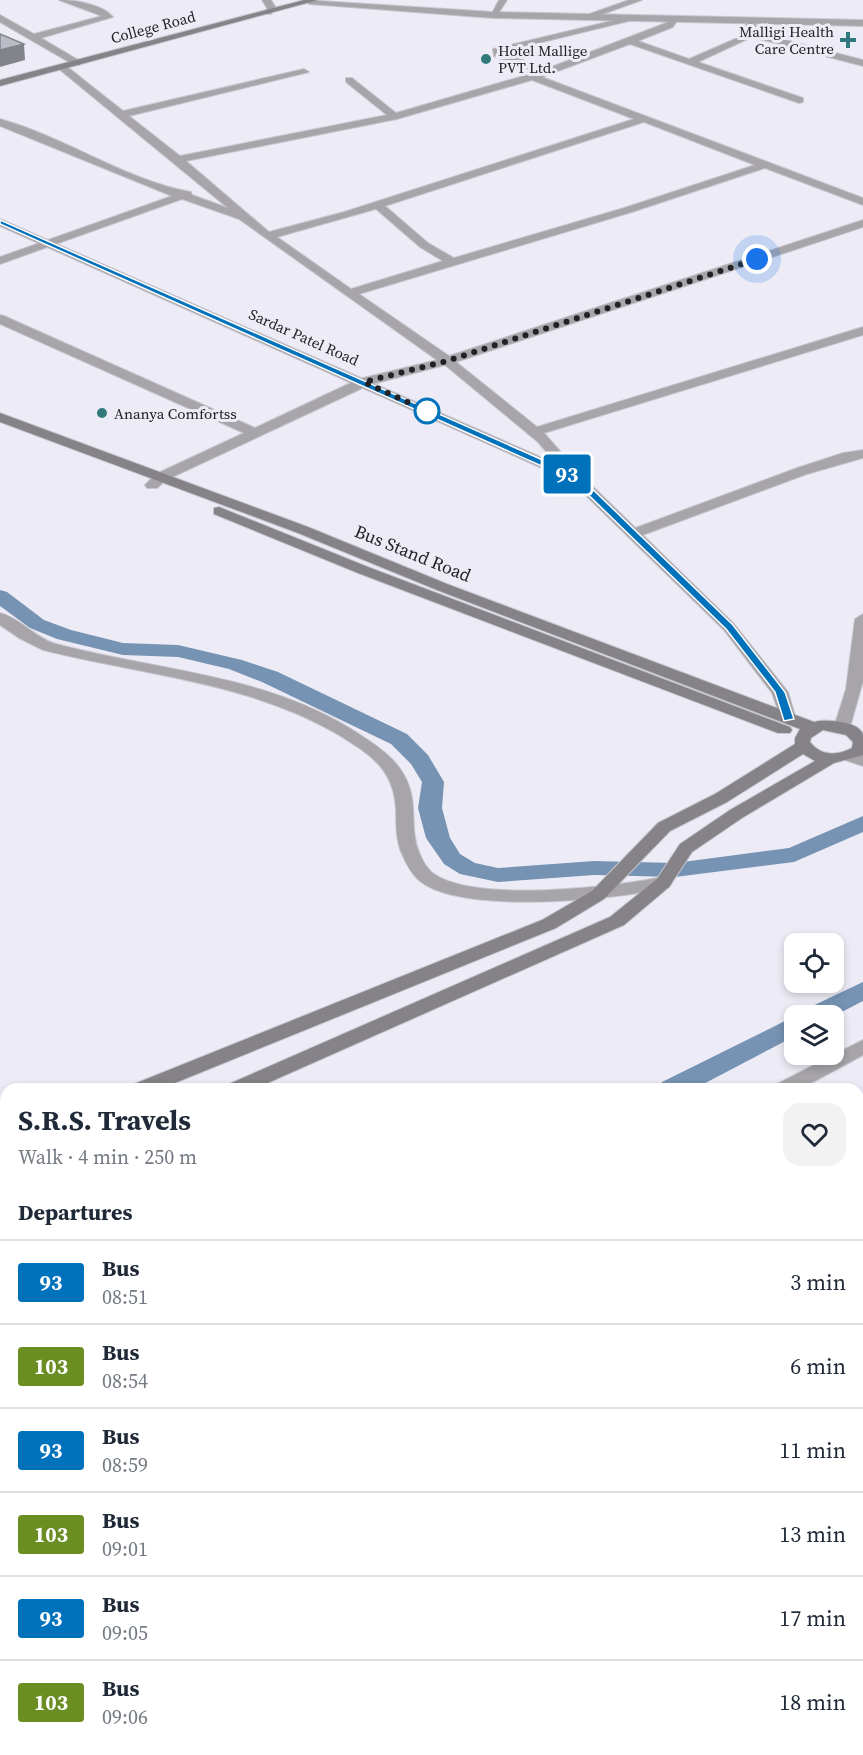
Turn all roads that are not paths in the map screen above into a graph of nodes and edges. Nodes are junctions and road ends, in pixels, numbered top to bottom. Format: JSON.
{"nodes":[{"id":1,"x":63,"y":0,"type":"edge"},
{"id":2,"x":266,"y":0,"type":"edge"},
{"id":3,"x":503,"y":0,"type":"edge"},
{"id":4,"x":638,"y":0,"type":"edge"},
{"id":5,"x":312,"y":1,"type":"edge"},
{"id":6,"x":268,"y":12,"type":"junction"},
{"id":7,"x":493,"y":15,"type":"junction"},
{"id":8,"x":0,"y":18,"type":"edge"},
{"id":9,"x":583,"y":18,"type":"junction"},
{"id":10,"x":628,"y":20,"type":"junction"},
{"id":11,"x":673,"y":20,"type":"junction"},
{"id":12,"x":751,"y":22,"type":"junction"},
{"id":13,"x":863,"y":23,"type":"edge"},
{"id":14,"x":750,"y":34,"type":"junction"},
{"id":15,"x":33,"y":37,"type":"junction"},
{"id":16,"x":629,"y":41,"type":"junction"},
{"id":17,"x":77,"y":63,"type":"junction"},
{"id":18,"x":687,"y":63,"type":"junction"},
{"id":19,"x":863,"y":63,"type":"edge"},
{"id":20,"x":62,"y":67,"type":"junction"},
{"id":21,"x":543,"y":71,"type":"junction"},
{"id":22,"x":304,"y":72,"type":"dead end"},
{"id":23,"x":531,"y":76,"type":"junction"},
{"id":24,"x":349,"y":80,"type":"dead end"},
{"id":25,"x":0,"y":83,"type":"edge"},
{"id":26,"x":799,"y":100,"type":"dead end"},
{"id":27,"x":122,"y":114,"type":"junction"},
{"id":28,"x":394,"y":116,"type":"junction"},
{"id":29,"x":647,"y":118,"type":"junction"},
{"id":30,"x":0,"y":122,"type":"edge"},
{"id":31,"x":177,"y":160,"type":"junction"},
{"id":32,"x":764,"y":165,"type":"junction"},
{"id":33,"x":210,"y":186,"type":"junction"},
{"id":34,"x":183,"y":196,"type":"junction"},
{"id":35,"x":863,"y":202,"type":"edge"},
{"id":36,"x":377,"y":204,"type":"junction"},
{"id":37,"x":245,"y":219,"type":"junction"},
{"id":38,"x":0,"y":222,"type":"edge"},
{"id":39,"x":863,"y":223,"type":"edge"},
{"id":40,"x":268,"y":236,"type":"junction"},
{"id":41,"x":50,"y":244,"type":"junction"},
{"id":42,"x":0,"y":261,"type":"edge"},
{"id":43,"x":454,"y":263,"type":"junction"},
{"id":44,"x":349,"y":293,"type":"junction"},
{"id":45,"x":0,"y":320,"type":"edge"},
{"id":46,"x":863,"y":331,"type":"edge"},
{"id":47,"x":447,"y":361,"type":"junction"},
{"id":48,"x":364,"y":382,"type":"junction"},
{"id":49,"x":0,"y":417,"type":"edge"},
{"id":50,"x":0,"y":428,"type":"edge"},
{"id":51,"x":253,"y":432,"type":"junction"},
{"id":52,"x":535,"y":432,"type":"junction"},
{"id":53,"x":863,"y":454,"type":"edge"},
{"id":54,"x":576,"y":478,"type":"junction"},
{"id":55,"x":157,"y":481,"type":"junction"},
{"id":56,"x":635,"y":533,"type":"junction"},
{"id":57,"x":0,"y":618,"type":"edge"},
{"id":58,"x":863,"y":619,"type":"edge"},
{"id":59,"x":788,"y":719,"type":"junction"},
{"id":60,"x":842,"y":727,"type":"junction"},
{"id":61,"x":806,"y":737,"type":"junction"},
{"id":62,"x":861,"y":738,"type":"edge"},
{"id":63,"x":831,"y":758,"type":"junction"},
{"id":64,"x":857,"y":758,"type":"edge"},
{"id":65,"x":665,"y":880,"type":"junction"},
{"id":66,"x":604,"y":888,"type":"junction"},
{"id":67,"x":863,"y":1047,"type":"edge"},
{"id":68,"x":156,"y":1083,"type":"edge"},
{"id":69,"x":250,"y":1083,"type":"edge"},
{"id":70,"x":795,"y":1083,"type":"edge"}],
"edges":[{"from":1,"to":15,"type":"street"},
{"from":2,"to":6,"type":"street"},
{"from":3,"to":7,"type":"street"},
{"from":4,"to":9,"type":"street"},
{"from":5,"to":6,"type":"main road","name":"College Road"},
{"from":5,"to":7,"type":"street"},
{"from":6,"to":17,"type":"main road","name":"College Road"},
{"from":7,"to":9,"type":"street"},
{"from":8,"to":15,"type":"street"},
{"from":9,"to":10,"type":"street"},
{"from":10,"to":11,"type":"street"},
{"from":10,"to":21,"type":"street"},
{"from":11,"to":12,"type":"street"},
{"from":11,"to":16,"type":"street"},
{"from":12,"to":13,"type":"street"},
{"from":12,"to":14,"type":"street"},
{"from":14,"to":18,"type":"street"},
{"from":14,"to":19,"type":"street"},
{"from":15,"to":17,"type":"street"},
{"from":16,"to":18,"type":"street"},
{"from":16,"to":21,"type":"street"},
{"from":17,"to":20,"type":"main road","name":"College Road"},
{"from":18,"to":26,"type":"street"},
{"from":20,"to":25,"type":"main road","name":"College Road"},
{"from":20,"to":27,"type":"street"},
{"from":21,"to":23,"type":"street"},
{"from":22,"to":27,"type":"street"},
{"from":23,"to":28,"type":"street"},
{"from":23,"to":29,"type":"street"},
{"from":24,"to":28,"type":"street"},
{"from":27,"to":31,"type":"street"},
{"from":28,"to":31,"type":"street"},
{"from":29,"to":32,"type":"street"},
{"from":29,"to":36,"type":"street"},
{"from":30,"to":34,"type":"street"},
{"from":31,"to":33,"type":"street"},
{"from":32,"to":35,"type":"street"},
{"from":32,"to":43,"type":"street"},
{"from":33,"to":34,"type":"street"},
{"from":33,"to":37,"type":"street"},
{"from":34,"to":37,"type":"street"},
{"from":34,"to":41,"type":"street"},
{"from":36,"to":40,"type":"street"},
{"from":36,"to":43,"type":"street"},
{"from":37,"to":40,"type":"street"},
{"from":38,"to":41,"type":"street","name":"Sardar Patel Road"},
{"from":39,"to":47,"type":"street"},
{"from":40,"to":44,"type":"street"},
{"from":41,"to":42,"type":"street"},
{"from":41,"to":48,"type":"street","name":"Sardar Patel Road"},
{"from":43,"to":44,"type":"street"},
{"from":44,"to":47,"type":"street"},
{"from":45,"to":51,"type":"street"},
{"from":46,"to":52,"type":"street"},
{"from":47,"to":48,"type":"street"},
{"from":47,"to":52,"type":"street"},
{"from":48,"to":51,"type":"street"},
{"from":48,"to":54,"type":"street","name":"Sardar Patel Road"},
{"from":49,"to":55,"type":"main road","name":"Bus Stand Road"},
{"from":50,"to":55,"type":"main road","name":"Bus Stand Road"},
{"from":51,"to":55,"type":"street"},
{"from":52,"to":54,"type":"street"},
{"from":53,"to":56,"type":"street"},
{"from":54,"to":56,"type":"street","name":"Sardar Patel Road"},
{"from":55,"to":59,"type":"main road","name":"Bus Stand Road"},
{"from":55,"to":61,"type":"main road","name":"Bus Stand Road"},
{"from":56,"to":59,"type":"street","name":"Sardar Patel Road"},
{"from":57,"to":66,"type":"street"},
{"from":58,"to":60,"type":"street"},
{"from":59,"to":61,"type":"main road","name":"Bus Stand Road"},
{"from":60,"to":61,"type":"main road"},
{"from":60,"to":62,"type":"main road"},
{"from":61,"to":63,"type":"main road"},
{"from":61,"to":66,"type":"main road"},
{"from":62,"to":64,"type":"main road"},
{"from":63,"to":64,"type":"main road"},
{"from":63,"to":65,"type":"main road"},
{"from":65,"to":66,"type":"street"},
{"from":65,"to":69,"type":"main road"},
{"from":66,"to":68,"type":"main road"},
{"from":67,"to":70,"type":"street"}]}
